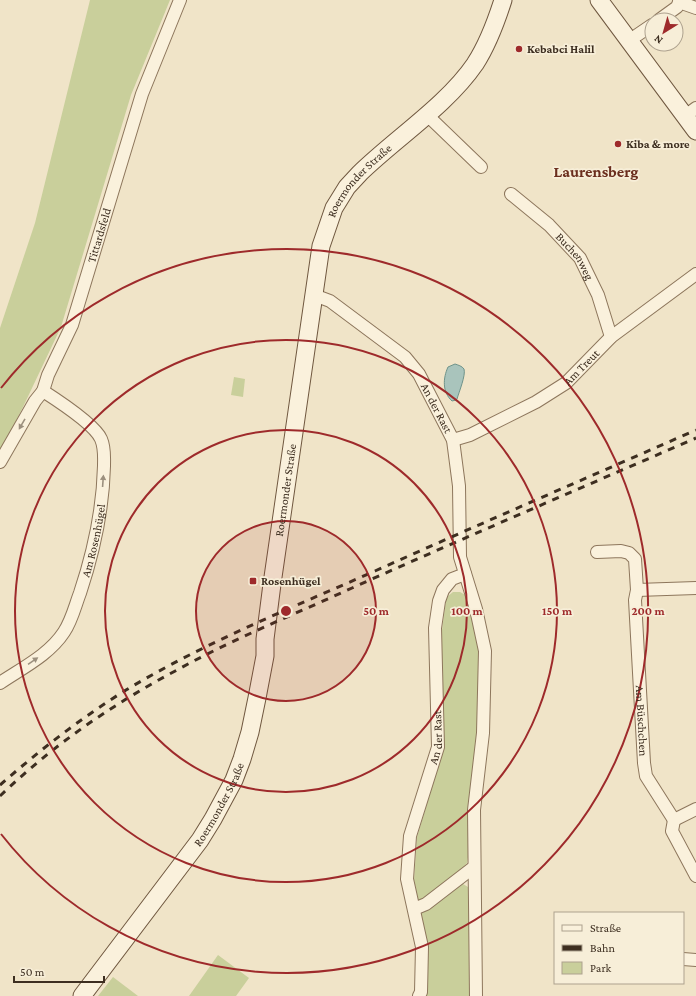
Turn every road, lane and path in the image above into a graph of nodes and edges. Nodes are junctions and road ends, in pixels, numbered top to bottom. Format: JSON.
{"nodes":[{"id":1,"x":180,"y":0,"type":"edge"},
{"id":2,"x":503,"y":0,"type":"edge"},
{"id":3,"x":599,"y":0,"type":"edge"},
{"id":4,"x":680,"y":1,"type":"edge"},
{"id":5,"x":696,"y":8,"type":"edge"},
{"id":6,"x":670,"y":12,"type":"edge"},
{"id":7,"x":644,"y":30,"type":"edge"},
{"id":8,"x":630,"y":40,"type":"junction"},
{"id":9,"x":690,"y":112,"type":"edge"},
{"id":10,"x":426,"y":114,"type":"junction"},
{"id":11,"x":696,"y":131,"type":"edge"},
{"id":12,"x":481,"y":167,"type":"dead end"},
{"id":13,"x":511,"y":194,"type":"dead end"},
{"id":14,"x":696,"y":274,"type":"edge"},
{"id":15,"x":314,"y":295,"type":"junction"},
{"id":16,"x":611,"y":337,"type":"junction"},
{"id":17,"x":43,"y":391,"type":"junction"},
{"id":18,"x":453,"y":440,"type":"junction"},
{"id":19,"x":0,"y":462,"type":"edge"},
{"id":20,"x":597,"y":552,"type":"dead end"},
{"id":21,"x":465,"y":574,"type":"junction"},
{"id":22,"x":696,"y":588,"type":"edge"},
{"id":23,"x":637,"y":590,"type":"junction"},
{"id":24,"x":0,"y":683,"type":"edge"},
{"id":25,"x":696,"y":809,"type":"edge"},
{"id":26,"x":674,"y":820,"type":"junction"},
{"id":27,"x":474,"y":868,"type":"junction"},
{"id":28,"x":696,"y":876,"type":"edge"},
{"id":29,"x":414,"y":909,"type":"junction"},
{"id":30,"x":684,"y":959,"type":"edge"},
{"id":31,"x":696,"y":960,"type":"edge"},
{"id":32,"x":82,"y":996,"type":"edge"},
{"id":33,"x":419,"y":996,"type":"edge"},
{"id":34,"x":476,"y":996,"type":"edge"}],
"edges":[{"from":1,"to":17,"type":"street","name":"Tittardsfeld"},
{"from":2,"to":10,"type":"main road","name":"Roermonder Straße"},
{"from":3,"to":8,"type":"main road"},
{"from":4,"to":5,"type":"street"},
{"from":4,"to":6,"type":"street"},
{"from":7,"to":8,"type":"street"},
{"from":8,"to":9,"type":"main road"},
{"from":9,"to":11,"type":"main road"},
{"from":10,"to":12,"type":"street"},
{"from":10,"to":15,"type":"main road","name":"Roermonder Straße"},
{"from":13,"to":16,"type":"street","name":"Buchenweg"},
{"from":14,"to":16,"type":"street","name":"Am Treut"},
{"from":15,"to":18,"type":"street","name":"An der Rast"},
{"from":15,"to":32,"type":"main road","name":"Roermonder Straße"},
{"from":16,"to":18,"type":"street","name":"Am Treut"},
{"from":17,"to":19,"type":"street","name":"Tittardsfeld","one_way":true},
{"from":24,"to":17,"type":"street","name":"Am Rosenhügel","one_way":true},
{"from":18,"to":21,"type":"street","name":"An der Rast"},
{"from":20,"to":23,"type":"street","name":"Am Büschchen"},
{"from":21,"to":27,"type":"street","name":"An der Rast"},
{"from":21,"to":29,"type":"street","name":"An der Rast"},
{"from":22,"to":23,"type":"street"},
{"from":23,"to":26,"type":"street","name":"Am Büschchen"},
{"from":25,"to":26,"type":"street"},
{"from":26,"to":28,"type":"street"},
{"from":27,"to":29,"type":"street"},
{"from":27,"to":34,"type":"street","name":"An der Rast"},
{"from":29,"to":33,"type":"street","name":"An der Rast"},
{"from":30,"to":31,"type":"street"}]}
